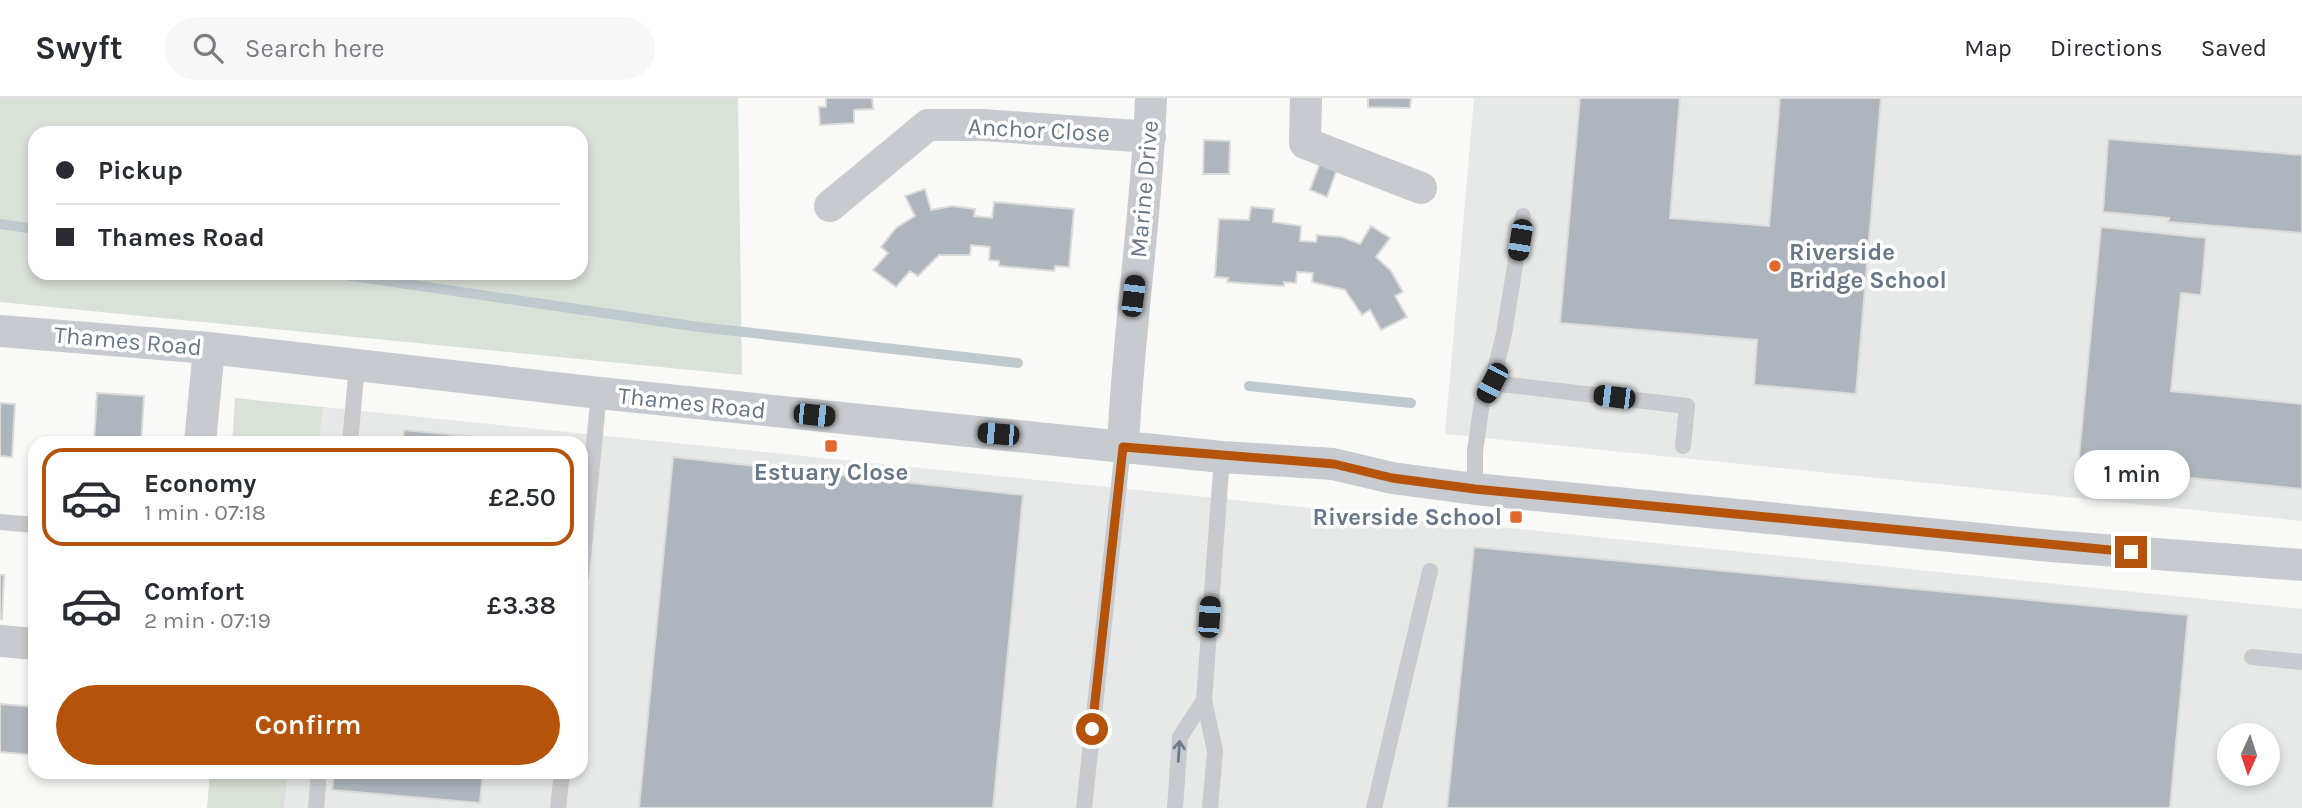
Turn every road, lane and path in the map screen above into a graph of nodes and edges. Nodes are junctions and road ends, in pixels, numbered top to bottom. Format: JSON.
{"nodes":[{"id":1,"x":1151,"y":98,"type":"edge"},
{"id":2,"x":1306,"y":98,"type":"edge"},
{"id":3,"x":926,"y":112,"type":"edge"},
{"id":4,"x":1150,"y":137,"type":"junction"},
{"id":5,"x":1420,"y":188,"type":"dead end"},
{"id":6,"x":831,"y":206,"type":"dead end"},
{"id":7,"x":1523,"y":216,"type":"dead end"},
{"id":8,"x":0,"y":331,"type":"edge"},
{"id":9,"x":209,"y":348,"type":"junction"},
{"id":10,"x":358,"y":365,"type":"junction"},
{"id":11,"x":1492,"y":383,"type":"junction"},
{"id":12,"x":600,"y":393,"type":"junction"},
{"id":13,"x":201,"y":436,"type":"edge"},
{"id":14,"x":351,"y":436,"type":"edge"},
{"id":15,"x":1684,"y":446,"type":"dead end"},
{"id":16,"x":1123,"y":447,"type":"junction"},
{"id":17,"x":1222,"y":457,"type":"junction"},
{"id":18,"x":1475,"y":489,"type":"junction"},
{"id":19,"x":588,"y":509,"type":"edge"},
{"id":20,"x":0,"y":522,"type":"edge"},
{"id":21,"x":28,"y":524,"type":"edge"},
{"id":22,"x":2302,"y":565,"type":"edge"},
{"id":23,"x":1430,"y":570,"type":"dead end"},
{"id":24,"x":0,"y":641,"type":"edge"},
{"id":25,"x":28,"y":643,"type":"edge"},
{"id":26,"x":2252,"y":657,"type":"dead end"},
{"id":27,"x":2302,"y":662,"type":"edge"},
{"id":28,"x":1203,"y":700,"type":"junction"},
{"id":29,"x":318,"y":779,"type":"edge"},
{"id":30,"x":561,"y":779,"type":"edge"},
{"id":31,"x":316,"y":808,"type":"edge"},
{"id":32,"x":558,"y":808,"type":"edge"},
{"id":33,"x":1084,"y":808,"type":"edge"},
{"id":34,"x":1175,"y":808,"type":"edge"},
{"id":35,"x":1210,"y":808,"type":"edge"},
{"id":36,"x":1374,"y":808,"type":"edge"}],
"edges":[{"from":1,"to":4,"type":"street","name":"Marine Drive"},
{"from":2,"to":5,"type":"street"},
{"from":3,"to":4,"type":"street","name":"Anchor Close"},
{"from":3,"to":6,"type":"street","name":"Anchor Close"},
{"from":4,"to":16,"type":"street","name":"Marine Drive"},
{"from":7,"to":11,"type":"lane"},
{"from":8,"to":9,"type":"street","name":"Thames Road"},
{"from":9,"to":10,"type":"street","name":"Thames Road"},
{"from":9,"to":13,"type":"street"},
{"from":10,"to":12,"type":"street","name":"Thames Road"},
{"from":10,"to":14,"type":"lane"},
{"from":11,"to":15,"type":"lane"},
{"from":11,"to":18,"type":"lane"},
{"from":12,"to":16,"type":"street","name":"Thames Road"},
{"from":12,"to":19,"type":"lane"},
{"from":16,"to":17,"type":"street","name":"Thames Road"},
{"from":16,"to":33,"type":"lane"},
{"from":17,"to":18,"type":"street","name":"Thames Road"},
{"from":17,"to":28,"type":"lane"},
{"from":18,"to":22,"type":"street","name":"Thames Road"},
{"from":20,"to":21,"type":"lane"},
{"from":23,"to":36,"type":"lane"},
{"from":24,"to":25,"type":"street"},
{"from":26,"to":27,"type":"lane"},
{"from":34,"to":28,"type":"lane","one_way":true},
{"from":28,"to":35,"type":"lane"},
{"from":29,"to":31,"type":"lane"},
{"from":30,"to":32,"type":"lane"}]}
